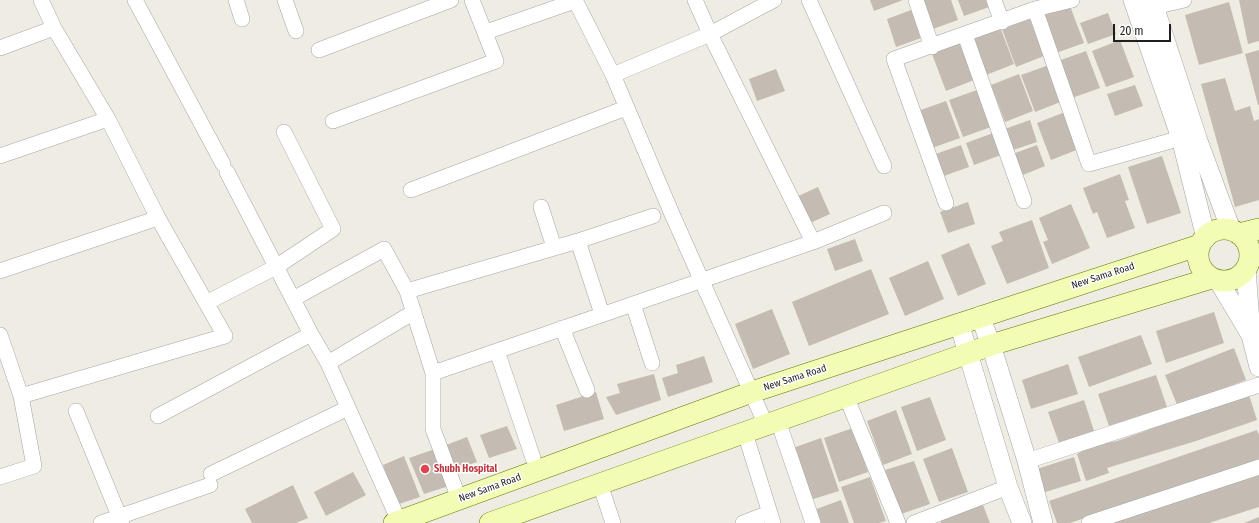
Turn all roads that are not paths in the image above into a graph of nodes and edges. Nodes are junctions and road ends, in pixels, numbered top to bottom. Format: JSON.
{"nodes":[{"id":1,"x":41,"y":0,"type":"edge"},
{"id":2,"x":135,"y":0,"type":"edge"},
{"id":3,"x":236,"y":0,"type":"edge"},
{"id":4,"x":284,"y":0,"type":"edge"},
{"id":5,"x":451,"y":0,"type":"edge"},
{"id":6,"x":472,"y":0,"type":"edge"},
{"id":7,"x":575,"y":0,"type":"edge"},
{"id":8,"x":695,"y":0,"type":"edge"},
{"id":9,"x":774,"y":0,"type":"edge"},
{"id":10,"x":809,"y":0,"type":"edge"},
{"id":11,"x":916,"y":0,"type":"edge"},
{"id":12,"x":994,"y":0,"type":"edge"},
{"id":13,"x":1072,"y":0,"type":"edge"},
{"id":14,"x":1133,"y":0,"type":"edge"},
{"id":15,"x":1184,"y":0,"type":"edge"},
{"id":16,"x":1153,"y":4,"type":"edge"},
{"id":17,"x":1035,"y":9,"type":"junction"},
{"id":18,"x":242,"y":19,"type":"dead end"},
{"id":19,"x":1002,"y":22,"type":"junction"},
{"id":20,"x":54,"y":28,"type":"junction"},
{"id":21,"x":296,"y":31,"type":"dead end"},
{"id":22,"x":486,"y":32,"type":"junction"},
{"id":23,"x":710,"y":34,"type":"junction"},
{"id":24,"x":964,"y":35,"type":"junction"},
{"id":25,"x":932,"y":47,"type":"junction"},
{"id":26,"x":0,"y":48,"type":"edge"},
{"id":27,"x":319,"y":50,"type":"dead end"},
{"id":28,"x":613,"y":75,"type":"junction"},
{"id":29,"x":626,"y":108,"type":"junction"},
{"id":30,"x":108,"y":119,"type":"junction"},
{"id":31,"x":333,"y":121,"type":"dead end"},
{"id":32,"x":284,"y":132,"type":"dead end"},
{"id":33,"x":1181,"y":138,"type":"junction"},
{"id":34,"x":0,"y":156,"type":"edge"},
{"id":35,"x":884,"y":166,"type":"dead end"},
{"id":36,"x":411,"y":190,"type":"dead end"},
{"id":37,"x":1024,"y":201,"type":"dead end"},
{"id":38,"x":946,"y":203,"type":"dead end"},
{"id":39,"x":542,"y":207,"type":"dead end"},
{"id":40,"x":884,"y":213,"type":"dead end"},
{"id":41,"x":653,"y":216,"type":"dead end"},
{"id":42,"x":158,"y":218,"type":"junction"},
{"id":43,"x":1259,"y":229,"type":"edge"},
{"id":44,"x":1235,"y":232,"type":"junction"},
{"id":45,"x":578,"y":241,"type":"junction"},
{"id":46,"x":1203,"y":241,"type":"junction"},
{"id":47,"x":813,"y":242,"type":"junction"},
{"id":48,"x":554,"y":247,"type":"junction"},
{"id":49,"x":1251,"y":265,"type":"edge"},
{"id":50,"x":276,"y":267,"type":"junction"},
{"id":51,"x":0,"y":271,"type":"edge"},
{"id":52,"x":1215,"y":279,"type":"junction"},
{"id":53,"x":702,"y":280,"type":"junction"},
{"id":54,"x":407,"y":291,"type":"junction"},
{"id":55,"x":293,"y":299,"type":"junction"},
{"id":56,"x":206,"y":303,"type":"junction"},
{"id":57,"x":633,"y":304,"type":"junction"},
{"id":58,"x":414,"y":312,"type":"junction"},
{"id":59,"x":602,"y":314,"type":"junction"},
{"id":60,"x":980,"y":316,"type":"junction"},
{"id":61,"x":959,"y":323,"type":"junction"},
{"id":62,"x":562,"y":328,"type":"junction"},
{"id":63,"x":311,"y":334,"type":"junction"},
{"id":64,"x":0,"y":335,"type":"edge"},
{"id":65,"x":1251,"y":335,"type":"junction"},
{"id":66,"x":991,"y":345,"type":"junction"},
{"id":67,"x":497,"y":351,"type":"junction"},
{"id":68,"x":969,"y":353,"type":"junction"},
{"id":69,"x":328,"y":363,"type":"junction"},
{"id":70,"x":652,"y":363,"type":"dead end"},
{"id":71,"x":1259,"y":367,"type":"edge"},
{"id":72,"x":433,"y":373,"type":"junction"},
{"id":73,"x":1259,"y":386,"type":"edge"},
{"id":74,"x":587,"y":390,"type":"dead end"},
{"id":75,"x":752,"y":392,"type":"junction"},
{"id":76,"x":21,"y":396,"type":"junction"},
{"id":77,"x":846,"y":396,"type":"junction"},
{"id":78,"x":348,"y":408,"type":"junction"},
{"id":79,"x":76,"y":411,"type":"dead end"},
{"id":80,"x":158,"y":416,"type":"dead end"},
{"id":81,"x":772,"y":423,"type":"junction"},
{"id":82,"x":745,"y":433,"type":"junction"},
{"id":83,"x":533,"y":458,"type":"dead end"},
{"id":84,"x":1027,"y":461,"type":"junction"},
{"id":85,"x":1259,"y":467,"type":"edge"},
{"id":86,"x":0,"y":477,"type":"edge"},
{"id":87,"x":600,"y":484,"type":"junction"},
{"id":88,"x":1008,"y":487,"type":"junction"},
{"id":89,"x":459,"y":499,"type":"junction"},
{"id":90,"x":771,"y":518,"type":"edge"},
{"id":91,"x":121,"y":520,"type":"edge"},
{"id":92,"x":397,"y":522,"type":"edge"},
{"id":93,"x":101,"y":523,"type":"edge"},
{"id":94,"x":490,"y":523,"type":"edge"},
{"id":95,"x":613,"y":523,"type":"edge"},
{"id":96,"x":743,"y":523,"type":"edge"},
{"id":97,"x":813,"y":523,"type":"edge"},
{"id":98,"x":898,"y":523,"type":"edge"},
{"id":99,"x":914,"y":523,"type":"edge"},
{"id":100,"x":1022,"y":523,"type":"edge"},
{"id":101,"x":1043,"y":523,"type":"edge"},
{"id":102,"x":1089,"y":523,"type":"edge"}],
"edges":[{"from":1,"to":20,"type":"street"},
{"from":2,"to":50,"type":"street"},
{"from":3,"to":18,"type":"street"},
{"from":4,"to":21,"type":"street"},
{"from":5,"to":27,"type":"street"},
{"from":6,"to":22,"type":"street"},
{"from":7,"to":22,"type":"street"},
{"from":7,"to":28,"type":"street"},
{"from":8,"to":23,"type":"street"},
{"from":9,"to":23,"type":"street"},
{"from":10,"to":35,"type":"street"},
{"from":11,"to":25,"type":"street"},
{"from":12,"to":19,"type":"street"},
{"from":13,"to":17,"type":"street"},
{"from":14,"to":33,"type":"street"},
{"from":15,"to":16,"type":"street"},
{"from":16,"to":44,"type":"street"},
{"from":17,"to":19,"type":"street"},
{"from":17,"to":33,"type":"street"},
{"from":19,"to":24,"type":"street"},
{"from":20,"to":26,"type":"street"},
{"from":20,"to":30,"type":"street"},
{"from":22,"to":31,"type":"street"},
{"from":23,"to":28,"type":"street"},
{"from":23,"to":47,"type":"street"},
{"from":24,"to":25,"type":"street"},
{"from":24,"to":37,"type":"street"},
{"from":25,"to":38,"type":"street"},
{"from":28,"to":29,"type":"street"},
{"from":29,"to":36,"type":"street"},
{"from":29,"to":53,"type":"street"},
{"from":30,"to":34,"type":"street"},
{"from":30,"to":42,"type":"street"},
{"from":32,"to":50,"type":"street"},
{"from":33,"to":46,"type":"street"},
{"from":39,"to":48,"type":"street"},
{"from":40,"to":47,"type":"street"},
{"from":41,"to":45,"type":"street"},
{"from":42,"to":51,"type":"street"},
{"from":42,"to":56,"type":"street"},
{"from":43,"to":44,"type":"main road"},
{"from":44,"to":46,"type":"main road"},
{"from":44,"to":49,"type":"main road"},
{"from":45,"to":48,"type":"street"},
{"from":45,"to":59,"type":"street"},
{"from":46,"to":52,"type":"main road"},
{"from":46,"to":60,"type":"main road","name":"New Sama Road"},
{"from":47,"to":53,"type":"street"},
{"from":48,"to":54,"type":"street"},
{"from":49,"to":52,"type":"main road"},
{"from":49,"to":65,"type":"street"},
{"from":50,"to":55,"type":"street"},
{"from":50,"to":56,"type":"street"},
{"from":52,"to":65,"type":"street"},
{"from":52,"to":66,"type":"main road"},
{"from":53,"to":57,"type":"street"},
{"from":53,"to":75,"type":"street"},
{"from":54,"to":55,"type":"street"},
{"from":54,"to":58,"type":"street"},
{"from":55,"to":63,"type":"street"},
{"from":56,"to":76,"type":"street"},
{"from":57,"to":59,"type":"street"},
{"from":57,"to":70,"type":"street"},
{"from":58,"to":69,"type":"street"},
{"from":58,"to":72,"type":"street"},
{"from":59,"to":62,"type":"street"},
{"from":60,"to":61,"type":"main road","name":"New Sama Road"},
{"from":60,"to":66,"type":"street"},
{"from":61,"to":68,"type":"street"},
{"from":61,"to":75,"type":"main road","name":"New Sama Road"},
{"from":62,"to":67,"type":"street"},
{"from":62,"to":74,"type":"street"},
{"from":63,"to":69,"type":"street"},
{"from":63,"to":80,"type":"street"},
{"from":64,"to":76,"type":"street"},
{"from":65,"to":71,"type":"street"},
{"from":66,"to":68,"type":"main road"},
{"from":66,"to":84,"type":"street"},
{"from":67,"to":72,"type":"street"},
{"from":67,"to":83,"type":"street"},
{"from":68,"to":77,"type":"main road"},
{"from":68,"to":88,"type":"street"},
{"from":69,"to":78,"type":"street"},
{"from":72,"to":89,"type":"street"},
{"from":73,"to":84,"type":"street"},
{"from":75,"to":81,"type":"street"},
{"from":75,"to":89,"type":"main road","name":"New Sama Road"},
{"from":76,"to":86,"type":"street"},
{"from":77,"to":81,"type":"main road"},
{"from":77,"to":98,"type":"street"},
{"from":78,"to":91,"type":"street"},
{"from":78,"to":92,"type":"street"},
{"from":79,"to":91,"type":"street"},
{"from":81,"to":82,"type":"main road"},
{"from":81,"to":97,"type":"street"},
{"from":82,"to":87,"type":"main road"},
{"from":82,"to":90,"type":"street"},
{"from":84,"to":101,"type":"street"},
{"from":85,"to":102,"type":"street"},
{"from":87,"to":94,"type":"main road"},
{"from":87,"to":95,"type":"street"},
{"from":88,"to":99,"type":"street"},
{"from":88,"to":100,"type":"street"},
{"from":89,"to":92,"type":"main road","name":"New Sama Road"},
{"from":90,"to":96,"type":"street"},
{"from":91,"to":93,"type":"street"}]}
